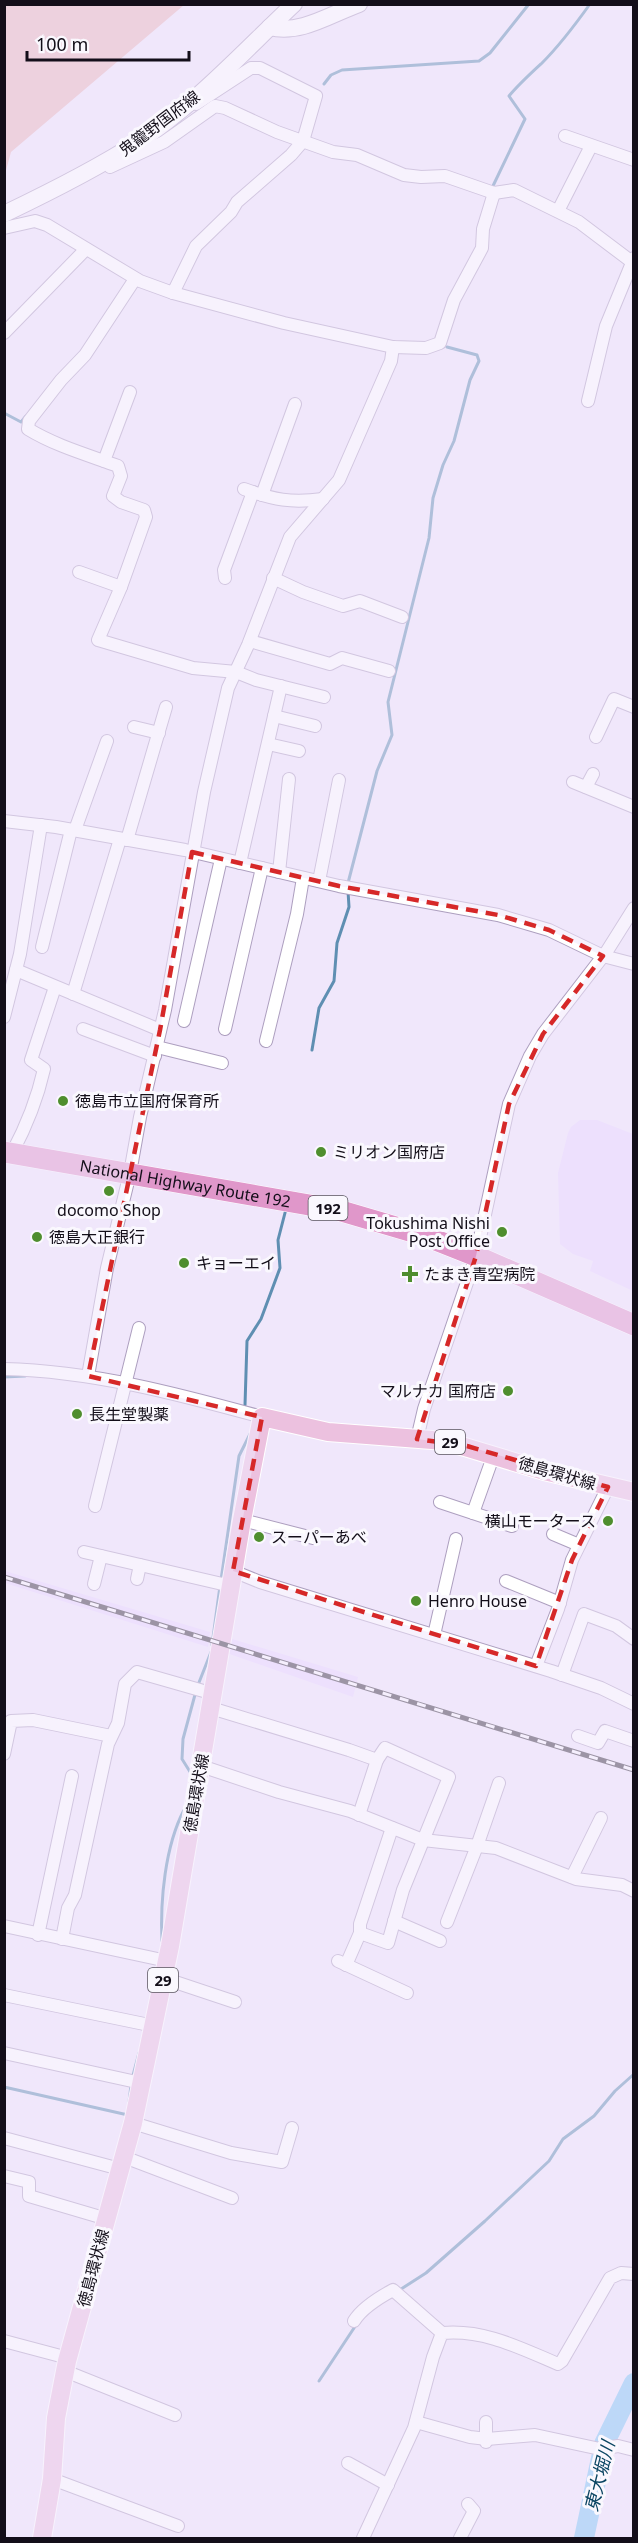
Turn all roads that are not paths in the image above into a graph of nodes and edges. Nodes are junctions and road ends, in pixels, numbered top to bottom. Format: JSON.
{"nodes":[{"id":1,"x":294,"y":4,"type":"edge"},
{"id":2,"x":359,"y":4,"type":"edge"},
{"id":3,"x":270,"y":27,"type":"junction"},
{"id":4,"x":189,"y":102,"type":"junction"},
{"id":5,"x":565,"y":136,"type":"dead end"},
{"id":6,"x":303,"y":141,"type":"junction"},
{"id":7,"x":591,"y":146,"type":"junction"},
{"id":8,"x":633,"y":160,"type":"edge"},
{"id":9,"x":79,"y":176,"type":"junction"},
{"id":10,"x":494,"y":193,"type":"junction"},
{"id":11,"x":558,"y":211,"type":"junction"},
{"id":12,"x":4,"y":214,"type":"edge"},
{"id":13,"x":4,"y":228,"type":"edge"},
{"id":14,"x":86,"y":249,"type":"junction"},
{"id":15,"x":633,"y":260,"type":"edge"},
{"id":16,"x":135,"y":279,"type":"junction"},
{"id":17,"x":173,"y":293,"type":"junction"},
{"id":18,"x":4,"y":333,"type":"edge"},
{"id":19,"x":393,"y":347,"type":"junction"},
{"id":20,"x":130,"y":392,"type":"dead end"},
{"id":21,"x":588,"y":401,"type":"dead end"},
{"id":22,"x":295,"y":404,"type":"dead end"},
{"id":23,"x":104,"y":461,"type":"junction"},
{"id":24,"x":253,"y":492,"type":"junction"},
{"id":25,"x":323,"y":499,"type":"junction"},
{"id":26,"x":79,"y":572,"type":"dead end"},
{"id":27,"x":225,"y":578,"type":"dead end"},
{"id":28,"x":273,"y":578,"type":"junction"},
{"id":29,"x":121,"y":587,"type":"junction"},
{"id":30,"x":402,"y":617,"type":"dead end"},
{"id":31,"x":250,"y":640,"type":"junction"},
{"id":32,"x":389,"y":671,"type":"dead end"},
{"id":33,"x":236,"y":672,"type":"junction"},
{"id":34,"x":281,"y":686,"type":"junction"},
{"id":35,"x":324,"y":697,"type":"dead end"},
{"id":36,"x":166,"y":707,"type":"dead end"},
{"id":37,"x":633,"y":707,"type":"edge"},
{"id":38,"x":274,"y":716,"type":"junction"},
{"id":39,"x":315,"y":726,"type":"dead end"},
{"id":40,"x":134,"y":727,"type":"dead end"},
{"id":41,"x":159,"y":733,"type":"junction"},
{"id":42,"x":596,"y":737,"type":"dead end"},
{"id":43,"x":107,"y":741,"type":"dead end"},
{"id":44,"x":268,"y":744,"type":"junction"},
{"id":45,"x":299,"y":751,"type":"dead end"},
{"id":46,"x":593,"y":774,"type":"dead end"},
{"id":47,"x":289,"y":779,"type":"dead end"},
{"id":48,"x":339,"y":780,"type":"dead end"},
{"id":49,"x":573,"y":782,"type":"dead end"},
{"id":50,"x":586,"y":787,"type":"junction"},
{"id":51,"x":631,"y":802,"type":"edge"},
{"id":52,"x":4,"y":821,"type":"edge"},
{"id":53,"x":41,"y":825,"type":"junction"},
{"id":54,"x":73,"y":830,"type":"junction"},
{"id":55,"x":124,"y":839,"type":"junction"},
{"id":56,"x":192,"y":852,"type":"junction"},
{"id":57,"x":221,"y":859,"type":"junction"},
{"id":58,"x":240,"y":863,"type":"junction"},
{"id":59,"x":262,"y":868,"type":"junction"},
{"id":60,"x":279,"y":872,"type":"junction"},
{"id":61,"x":303,"y":878,"type":"junction"},
{"id":62,"x":319,"y":881,"type":"junction"},
{"id":63,"x":633,"y":908,"type":"edge"},
{"id":64,"x":42,"y":946,"type":"dead end"},
{"id":65,"x":603,"y":956,"type":"junction"},
{"id":66,"x":633,"y":964,"type":"edge"},
{"id":67,"x":16,"y":970,"type":"junction"},
{"id":68,"x":55,"y":987,"type":"junction"},
{"id":69,"x":73,"y":994,"type":"junction"},
{"id":70,"x":4,"y":1017,"type":"edge"},
{"id":71,"x":184,"y":1021,"type":"dead end"},
{"id":72,"x":83,"y":1029,"type":"dead end"},
{"id":73,"x":225,"y":1029,"type":"dead end"},
{"id":74,"x":160,"y":1030,"type":"junction"},
{"id":75,"x":266,"y":1041,"type":"dead end"},
{"id":76,"x":156,"y":1052,"type":"junction"},
{"id":77,"x":222,"y":1063,"type":"dead end"},
{"id":78,"x":8,"y":1152,"type":"edge"},
{"id":79,"x":130,"y":1173,"type":"junction"},
{"id":80,"x":476,"y":1256,"type":"junction"},
{"id":81,"x":633,"y":1325,"type":"edge"},
{"id":82,"x":139,"y":1328,"type":"dead end"},
{"id":83,"x":4,"y":1369,"type":"edge"},
{"id":84,"x":88,"y":1376,"type":"junction"},
{"id":85,"x":126,"y":1382,"type":"junction"},
{"id":86,"x":262,"y":1417,"type":"junction"},
{"id":87,"x":417,"y":1439,"type":"junction"},
{"id":88,"x":494,"y":1454,"type":"junction"},
{"id":89,"x":608,"y":1487,"type":"junction"},
{"id":90,"x":633,"y":1492,"type":"edge"},
{"id":91,"x":440,"y":1502,"type":"dead end"},
{"id":92,"x":95,"y":1506,"type":"dead end"},
{"id":93,"x":473,"y":1513,"type":"junction"},
{"id":94,"x":242,"y":1520,"type":"junction"},
{"id":95,"x":512,"y":1526,"type":"dead end"},
{"id":96,"x":553,"y":1534,"type":"dead end"},
{"id":97,"x":313,"y":1538,"type":"dead end"},
{"id":98,"x":456,"y":1539,"type":"dead end"},
{"id":99,"x":579,"y":1545,"type":"junction"},
{"id":100,"x":84,"y":1552,"type":"dead end"},
{"id":101,"x":101,"y":1556,"type":"junction"},
{"id":102,"x":140,"y":1565,"type":"junction"},
{"id":103,"x":137,"y":1579,"type":"dead end"},
{"id":104,"x":226,"y":1581,"type":"junction"},
{"id":105,"x":506,"y":1581,"type":"dead end"},
{"id":106,"x":94,"y":1584,"type":"dead end"},
{"id":107,"x":560,"y":1603,"type":"junction"},
{"id":108,"x":434,"y":1635,"type":"junction"},
{"id":109,"x":633,"y":1640,"type":"edge"},
{"id":110,"x":536,"y":1666,"type":"junction"},
{"id":111,"x":562,"y":1675,"type":"junction"},
{"id":112,"x":205,"y":1694,"type":"junction"},
{"id":113,"x":633,"y":1704,"type":"edge"},
{"id":114,"x":111,"y":1736,"type":"junction"},
{"id":115,"x":578,"y":1736,"type":"dead end"},
{"id":116,"x":633,"y":1741,"type":"edge"},
{"id":117,"x":5,"y":1753,"type":"edge"},
{"id":118,"x":376,"y":1760,"type":"junction"},
{"id":119,"x":201,"y":1766,"type":"junction"},
{"id":120,"x":72,"y":1776,"type":"dead end"},
{"id":121,"x":499,"y":1783,"type":"dead end"},
{"id":122,"x":359,"y":1815,"type":"junction"},
{"id":123,"x":601,"y":1818,"type":"dead end"},
{"id":124,"x":392,"y":1828,"type":"junction"},
{"id":125,"x":423,"y":1840,"type":"junction"},
{"id":126,"x":477,"y":1846,"type":"junction"},
{"id":127,"x":572,"y":1877,"type":"junction"},
{"id":128,"x":633,"y":1891,"type":"edge"},
{"id":129,"x":394,"y":1921,"type":"junction"},
{"id":130,"x":447,"y":1922,"type":"dead end"},
{"id":131,"x":4,"y":1926,"type":"edge"},
{"id":132,"x":360,"y":1933,"type":"junction"},
{"id":133,"x":38,"y":1935,"type":"junction"},
{"id":134,"x":62,"y":1939,"type":"junction"},
{"id":135,"x":440,"y":1941,"type":"dead end"},
{"id":136,"x":163,"y":1964,"type":"junction"},
{"id":137,"x":402,"y":1987,"type":"dead end"},
{"id":138,"x":4,"y":1995,"type":"edge"},
{"id":139,"x":235,"y":2002,"type":"dead end"},
{"id":140,"x":148,"y":2025,"type":"junction"},
{"id":141,"x":4,"y":2054,"type":"edge"},
{"id":142,"x":134,"y":2082,"type":"junction"},
{"id":143,"x":133,"y":2123,"type":"junction"},
{"id":144,"x":292,"y":2128,"type":"dead end"},
{"id":145,"x":4,"y":2138,"type":"edge"},
{"id":146,"x":122,"y":2163,"type":"junction"},
{"id":147,"x":4,"y":2176,"type":"edge"},
{"id":148,"x":232,"y":2198,"type":"dead end"},
{"id":149,"x":107,"y":2219,"type":"junction"},
{"id":150,"x":633,"y":2274,"type":"edge"},
{"id":151,"x":354,"y":2321,"type":"dead end"},
{"id":152,"x":442,"y":2333,"type":"junction"},
{"id":153,"x":4,"y":2341,"type":"edge"},
{"id":154,"x":67,"y":2365,"type":"junction"},
{"id":155,"x":175,"y":2415,"type":"dead end"},
{"id":156,"x":416,"y":2422,"type":"junction"},
{"id":157,"x":486,"y":2422,"type":"dead end"},
{"id":158,"x":486,"y":2441,"type":"junction"},
{"id":159,"x":633,"y":2450,"type":"edge"},
{"id":160,"x":348,"y":2463,"type":"dead end"},
{"id":161,"x":52,"y":2479,"type":"junction"},
{"id":162,"x":388,"y":2485,"type":"junction"},
{"id":163,"x":468,"y":2504,"type":"dead end"},
{"id":164,"x":178,"y":2526,"type":"dead end"},
{"id":165,"x":42,"y":2538,"type":"edge"},
{"id":166,"x":363,"y":2538,"type":"edge"},
{"id":167,"x":460,"y":2538,"type":"edge"}],
"edges":[{"from":1,"to":3,"type":"main road","name":"鬼籠野国府線"},
{"from":2,"to":3,"type":"main road"},
{"from":3,"to":4,"type":"main road","name":"鬼籠野国府線"},
{"from":4,"to":6,"type":"street"},
{"from":4,"to":9,"type":"main road","name":"鬼籠野国府線"},
{"from":5,"to":7,"type":"street"},
{"from":6,"to":9,"type":"street"},
{"from":6,"to":10,"type":"street"},
{"from":6,"to":17,"type":"street"},
{"from":7,"to":8,"type":"street"},
{"from":7,"to":11,"type":"street"},
{"from":9,"to":12,"type":"main road","name":"鬼籠野国府線"},
{"from":10,"to":11,"type":"street"},
{"from":10,"to":19,"type":"street"},
{"from":11,"to":15,"type":"street"},
{"from":13,"to":14,"type":"street"},
{"from":14,"to":16,"type":"street"},
{"from":14,"to":18,"type":"street"},
{"from":15,"to":21,"type":"street"},
{"from":16,"to":17,"type":"street"},
{"from":16,"to":23,"type":"street"},
{"from":17,"to":19,"type":"street"},
{"from":19,"to":25,"type":"street"},
{"from":20,"to":23,"type":"street"},
{"from":22,"to":24,"type":"street"},
{"from":23,"to":29,"type":"street"},
{"from":24,"to":25,"type":"street"},
{"from":24,"to":27,"type":"street"},
{"from":25,"to":28,"type":"street"},
{"from":26,"to":29,"type":"street"},
{"from":28,"to":30,"type":"street"},
{"from":28,"to":31,"type":"street"},
{"from":29,"to":33,"type":"street"},
{"from":31,"to":32,"type":"street"},
{"from":31,"to":33,"type":"street"},
{"from":33,"to":34,"type":"street"},
{"from":33,"to":56,"type":"street"},
{"from":34,"to":35,"type":"street"},
{"from":34,"to":38,"type":"street"},
{"from":36,"to":41,"type":"street"},
{"from":37,"to":42,"type":"street"},
{"from":38,"to":39,"type":"street"},
{"from":38,"to":44,"type":"street"},
{"from":40,"to":41,"type":"street"},
{"from":41,"to":55,"type":"street"},
{"from":43,"to":54,"type":"street"},
{"from":44,"to":45,"type":"street"},
{"from":44,"to":58,"type":"street"},
{"from":46,"to":50,"type":"street"},
{"from":47,"to":60,"type":"street"},
{"from":48,"to":62,"type":"street"},
{"from":49,"to":50,"type":"street"},
{"from":50,"to":51,"type":"street"},
{"from":52,"to":53,"type":"street"},
{"from":53,"to":54,"type":"street"},
{"from":53,"to":67,"type":"street"},
{"from":54,"to":55,"type":"street"},
{"from":54,"to":64,"type":"street"},
{"from":55,"to":56,"type":"street"},
{"from":55,"to":69,"type":"street"},
{"from":56,"to":57,"type":"street"},
{"from":56,"to":74,"type":"street"},
{"from":57,"to":58,"type":"street"},
{"from":57,"to":71,"type":"street"},
{"from":58,"to":59,"type":"street"},
{"from":59,"to":60,"type":"street"},
{"from":59,"to":73,"type":"street"},
{"from":60,"to":61,"type":"street"},
{"from":61,"to":62,"type":"street"},
{"from":61,"to":75,"type":"street"},
{"from":62,"to":65,"type":"street"},
{"from":63,"to":65,"type":"street"},
{"from":65,"to":66,"type":"street"},
{"from":65,"to":80,"type":"street"},
{"from":67,"to":68,"type":"street"},
{"from":67,"to":70,"type":"street"},
{"from":68,"to":69,"type":"street"},
{"from":68,"to":78,"type":"street"},
{"from":69,"to":74,"type":"street"},
{"from":72,"to":76,"type":"street"},
{"from":74,"to":76,"type":"street"},
{"from":76,"to":77,"type":"street"},
{"from":76,"to":79,"type":"street"},
{"from":78,"to":79,"type":"highway","name":"National Highway Route 192","number":"192"},
{"from":79,"to":80,"type":"highway","name":"National Highway Route 192","number":"192"},
{"from":79,"to":84,"type":"street"},
{"from":80,"to":81,"type":"highway","name":"National Highway Route 192","number":"192"},
{"from":80,"to":87,"type":"street"},
{"from":82,"to":85,"type":"street"},
{"from":83,"to":84,"type":"street"},
{"from":84,"to":85,"type":"street"},
{"from":85,"to":86,"type":"street"},
{"from":85,"to":92,"type":"street"},
{"from":86,"to":87,"type":"main road","name":"徳島環状線","number":"29"},
{"from":86,"to":94,"type":"main road","name":"徳島環状線","number":"29"},
{"from":87,"to":88,"type":"main road","name":"徳島環状線","number":"29"},
{"from":88,"to":89,"type":"main road","name":"徳島環状線","number":"29"},
{"from":88,"to":93,"type":"street"},
{"from":89,"to":90,"type":"main road","name":"徳島環状線","number":"29"},
{"from":89,"to":99,"type":"street"},
{"from":91,"to":93,"type":"street"},
{"from":93,"to":95,"type":"street"},
{"from":94,"to":97,"type":"street"},
{"from":94,"to":104,"type":"main road","name":"徳島環状線","number":"29"},
{"from":96,"to":99,"type":"street"},
{"from":98,"to":108,"type":"street"},
{"from":99,"to":107,"type":"street"},
{"from":100,"to":101,"type":"street"},
{"from":101,"to":102,"type":"street"},
{"from":101,"to":106,"type":"street"},
{"from":102,"to":103,"type":"street"},
{"from":102,"to":104,"type":"street"},
{"from":104,"to":108,"type":"street"},
{"from":104,"to":112,"type":"main road","name":"徳島環状線","number":"29"},
{"from":105,"to":107,"type":"street"},
{"from":107,"to":110,"type":"street"},
{"from":108,"to":110,"type":"street"},
{"from":109,"to":111,"type":"street"},
{"from":110,"to":111,"type":"street"},
{"from":111,"to":113,"type":"street"},
{"from":112,"to":114,"type":"street"},
{"from":112,"to":118,"type":"street"},
{"from":112,"to":119,"type":"main road","name":"徳島環状線","number":"29"},
{"from":114,"to":117,"type":"street"},
{"from":114,"to":134,"type":"street"},
{"from":115,"to":116,"type":"street"},
{"from":118,"to":122,"type":"street"},
{"from":118,"to":125,"type":"street"},
{"from":119,"to":122,"type":"street"},
{"from":119,"to":136,"type":"main road","name":"徳島環状線","number":"29"},
{"from":120,"to":133,"type":"street"},
{"from":121,"to":126,"type":"street"},
{"from":122,"to":124,"type":"street"},
{"from":123,"to":127,"type":"street"},
{"from":124,"to":125,"type":"street"},
{"from":124,"to":132,"type":"street"},
{"from":125,"to":126,"type":"street"},
{"from":125,"to":129,"type":"street"},
{"from":126,"to":127,"type":"street"},
{"from":126,"to":130,"type":"street"},
{"from":127,"to":128,"type":"street"},
{"from":129,"to":132,"type":"street"},
{"from":129,"to":135,"type":"street"},
{"from":131,"to":133,"type":"street"},
{"from":132,"to":137,"type":"street"},
{"from":133,"to":134,"type":"street"},
{"from":134,"to":136,"type":"street"},
{"from":136,"to":139,"type":"street"},
{"from":136,"to":140,"type":"main road","name":"徳島環状線","number":"29"},
{"from":138,"to":140,"type":"street"},
{"from":140,"to":142,"type":"main road","name":"徳島環状線","number":"29"},
{"from":141,"to":142,"type":"street"},
{"from":142,"to":143,"type":"main road","name":"徳島環状線","number":"29"},
{"from":143,"to":144,"type":"street"},
{"from":143,"to":146,"type":"main road","name":"徳島環状線","number":"29"},
{"from":145,"to":146,"type":"street"},
{"from":146,"to":148,"type":"street"},
{"from":146,"to":149,"type":"main road","name":"徳島環状線","number":"29"},
{"from":147,"to":149,"type":"street"},
{"from":149,"to":154,"type":"main road","name":"徳島環状線","number":"29"},
{"from":150,"to":152,"type":"street"},
{"from":151,"to":152,"type":"street"},
{"from":152,"to":156,"type":"street"},
{"from":153,"to":154,"type":"street"},
{"from":154,"to":155,"type":"street"},
{"from":154,"to":161,"type":"main road","name":"徳島環状線","number":"29"},
{"from":156,"to":158,"type":"street"},
{"from":156,"to":162,"type":"street"},
{"from":157,"to":158,"type":"street"},
{"from":158,"to":159,"type":"street"},
{"from":160,"to":162,"type":"street"},
{"from":161,"to":164,"type":"street"},
{"from":161,"to":165,"type":"main road","name":"徳島環状線","number":"29"},
{"from":162,"to":166,"type":"street"},
{"from":163,"to":167,"type":"street"}]}
